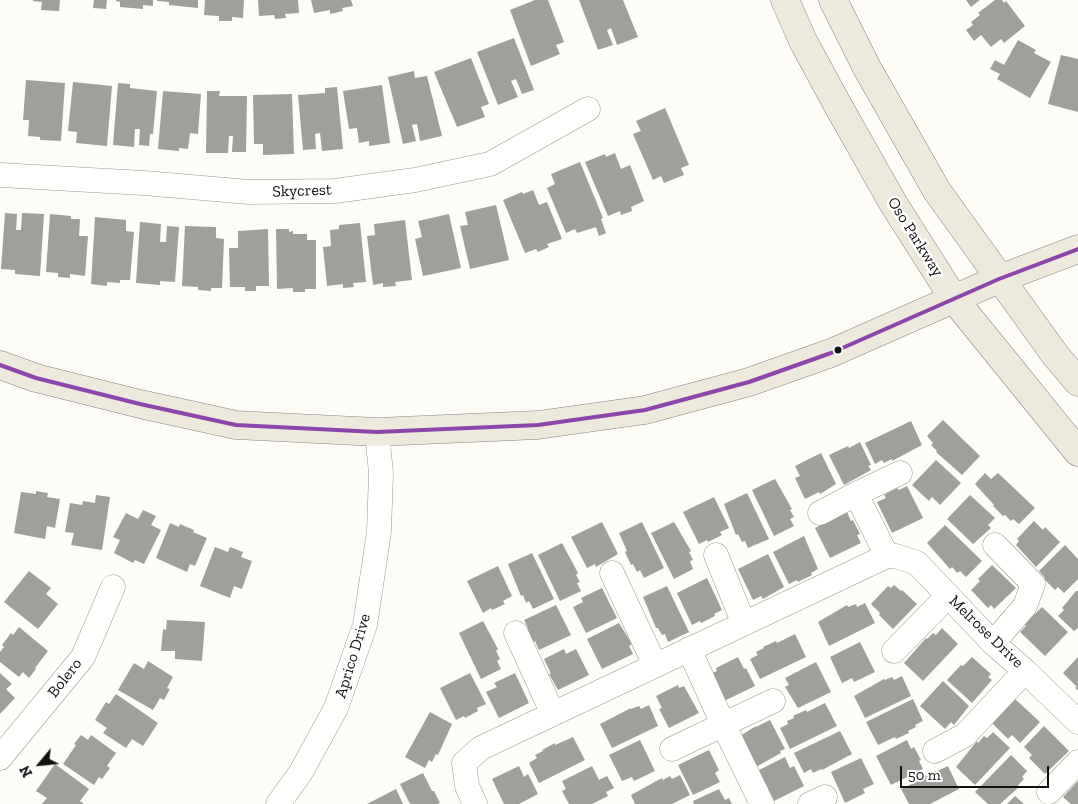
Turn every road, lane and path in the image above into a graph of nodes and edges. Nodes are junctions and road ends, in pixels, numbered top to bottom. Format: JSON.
{"nodes":[{"id":1,"x":785,"y":0,"type":"edge"},
{"id":2,"x":833,"y":0,"type":"edge"},
{"id":3,"x":588,"y":110,"type":"dead end"},
{"id":4,"x":0,"y":175,"type":"edge"},
{"id":5,"x":1078,"y":249,"type":"edge"},
{"id":6,"x":999,"y":279,"type":"junction"},
{"id":7,"x":954,"y":299,"type":"junction"},
{"id":8,"x":0,"y":365,"type":"edge"},
{"id":9,"x":1078,"y":382,"type":"edge"},
{"id":10,"x":377,"y":432,"type":"junction"},
{"id":11,"x":1078,"y":452,"type":"edge"},
{"id":12,"x":900,"y":473,"type":"dead end"},
{"id":13,"x":856,"y":494,"type":"junction"},
{"id":14,"x":820,"y":513,"type":"dead end"},
{"id":15,"x":995,"y":545,"type":"dead end"},
{"id":16,"x":716,"y":555,"type":"dead end"},
{"id":17,"x":887,"y":556,"type":"junction"},
{"id":18,"x":612,"y":572,"type":"dead end"},
{"id":19,"x":113,"y":587,"type":"dead end"},
{"id":20,"x":948,"y":596,"type":"junction"},
{"id":21,"x":744,"y":624,"type":"junction"},
{"id":22,"x":516,"y":633,"type":"dead end"},
{"id":23,"x":993,"y":643,"type":"junction"},
{"id":24,"x":689,"y":649,"type":"junction"},
{"id":25,"x":894,"y":651,"type":"dead end"},
{"id":26,"x":655,"y":665,"type":"junction"},
{"id":27,"x":1025,"y":670,"type":"junction"},
{"id":28,"x":773,"y":701,"type":"dead end"},
{"id":29,"x":552,"y":714,"type":"junction"},
{"id":30,"x":1078,"y":722,"type":"edge"},
{"id":31,"x":723,"y":724,"type":"junction"},
{"id":32,"x":672,"y":749,"type":"dead end"},
{"id":33,"x":935,"y":751,"type":"dead end"},
{"id":34,"x":0,"y":758,"type":"edge"},
{"id":35,"x":1078,"y":762,"type":"edge"},
{"id":36,"x":1049,"y":792,"type":"dead end"},
{"id":37,"x":278,"y":804,"type":"edge"},
{"id":38,"x":475,"y":804,"type":"edge"},
{"id":39,"x":762,"y":804,"type":"edge"}],
"edges":[{"from":1,"to":7,"type":"main road","name":"Oso Parkway"},
{"from":2,"to":6,"type":"main road"},
{"from":3,"to":4,"type":"street","name":"Skycrest"},
{"from":5,"to":6,"type":"main road"},
{"from":6,"to":7,"type":"main road"},
{"from":6,"to":9,"type":"main road"},
{"from":7,"to":10,"type":"main road"},
{"from":7,"to":11,"type":"main road","name":"Oso Parkway"},
{"from":8,"to":10,"type":"main road"},
{"from":10,"to":37,"type":"street","name":"Aprico Drive"},
{"from":12,"to":13,"type":"street"},
{"from":13,"to":14,"type":"street"},
{"from":13,"to":17,"type":"street"},
{"from":15,"to":23,"type":"street"},
{"from":16,"to":21,"type":"street"},
{"from":17,"to":20,"type":"street","name":"Melrose Drive"},
{"from":17,"to":21,"type":"street"},
{"from":18,"to":26,"type":"street"},
{"from":19,"to":34,"type":"street","name":"Bolero"},
{"from":20,"to":23,"type":"street","name":"Melrose Drive"},
{"from":20,"to":25,"type":"street"},
{"from":21,"to":24,"type":"street"},
{"from":22,"to":29,"type":"street"},
{"from":23,"to":27,"type":"street","name":"Melrose Drive"},
{"from":24,"to":26,"type":"street"},
{"from":24,"to":31,"type":"street"},
{"from":26,"to":29,"type":"street"},
{"from":27,"to":30,"type":"street","name":"Melrose Drive"},
{"from":27,"to":33,"type":"street"},
{"from":28,"to":31,"type":"street"},
{"from":29,"to":38,"type":"street"},
{"from":31,"to":32,"type":"street"},
{"from":31,"to":39,"type":"street"},
{"from":35,"to":36,"type":"street"}]}
